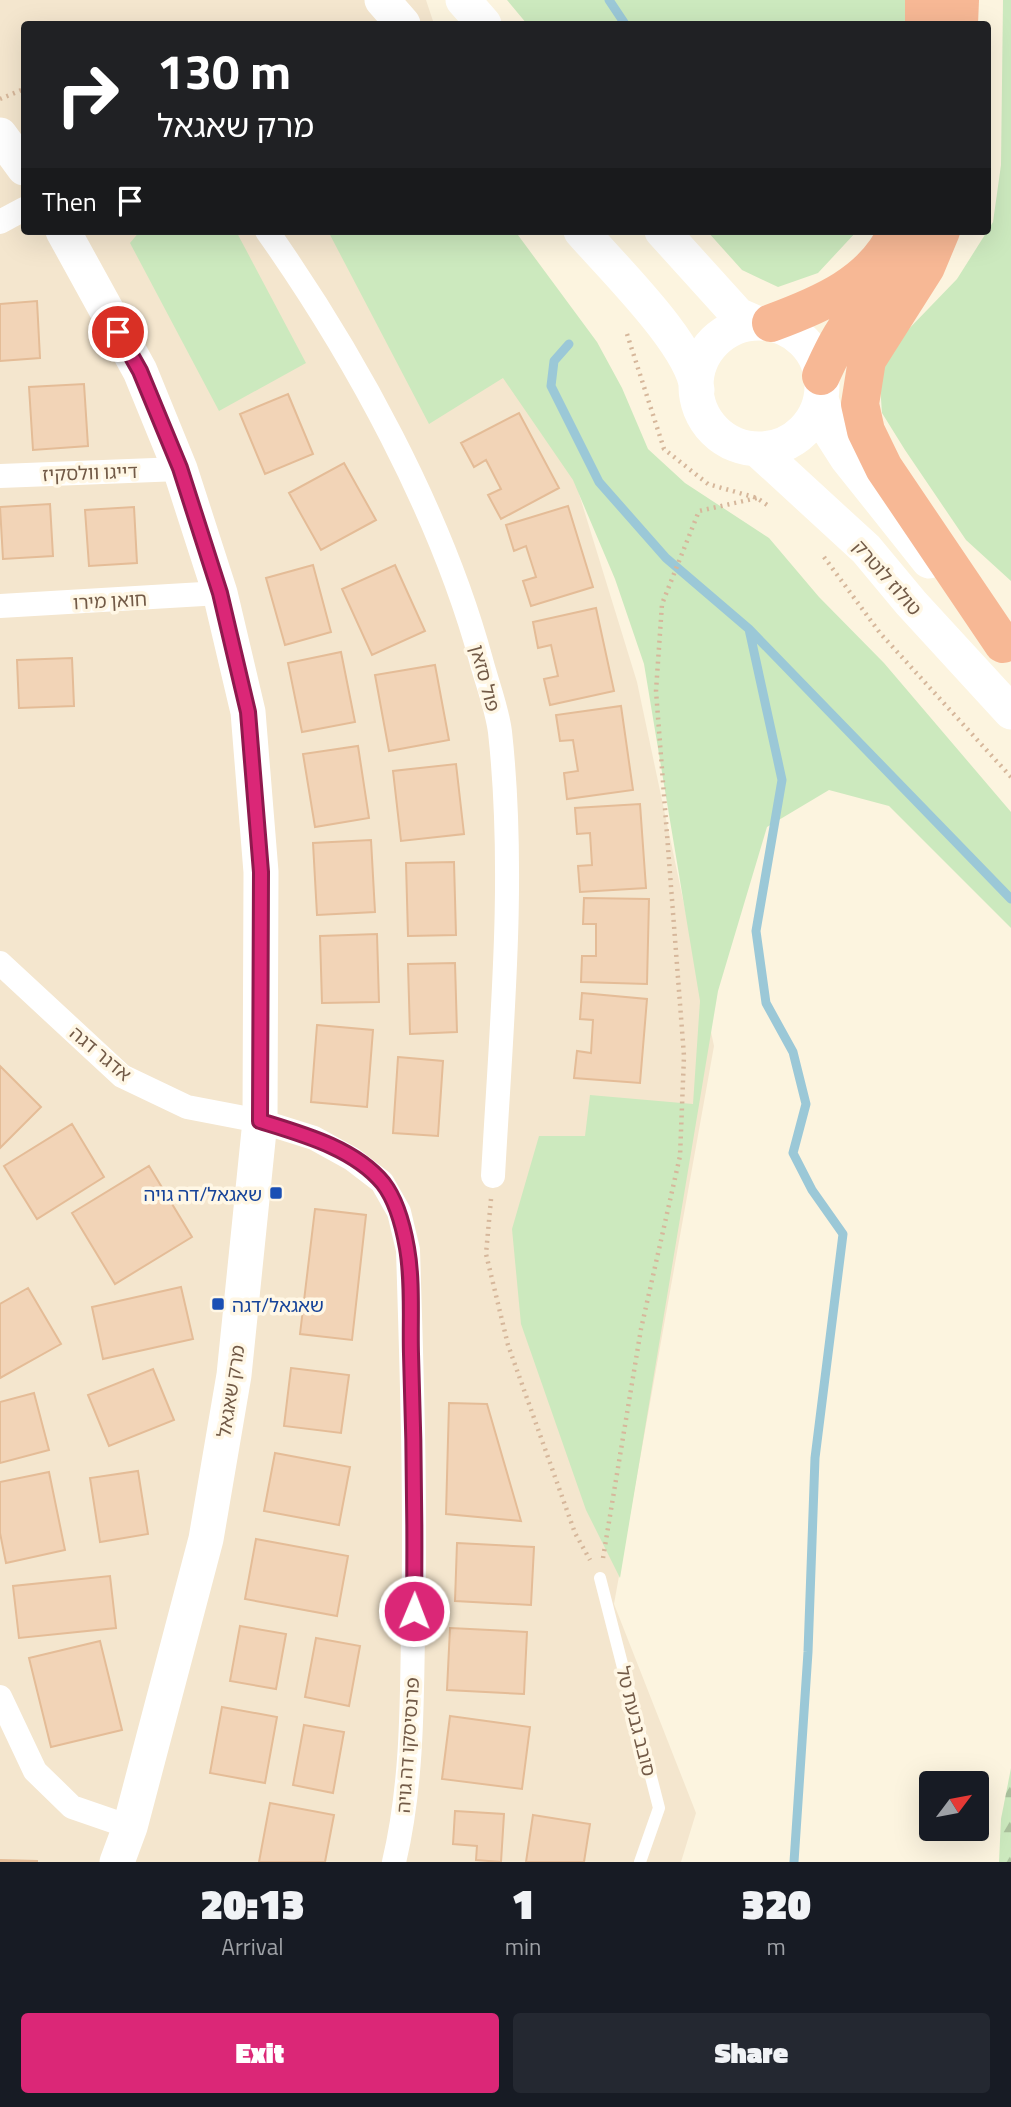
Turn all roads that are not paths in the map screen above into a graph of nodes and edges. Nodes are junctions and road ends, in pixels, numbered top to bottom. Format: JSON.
{"nodes":[{"id":1,"x":382,"y":0,"type":"edge"},
{"id":2,"x":463,"y":0,"type":"edge"},
{"id":3,"x":924,"y":0,"type":"edge"},
{"id":4,"x":960,"y":0,"type":"edge"},
{"id":5,"x":400,"y":21,"type":"edge"},
{"id":6,"x":481,"y":21,"type":"edge"},
{"id":7,"x":924,"y":21,"type":"edge"},
{"id":8,"x":960,"y":21,"type":"edge"},
{"id":9,"x":0,"y":135,"type":"edge"},
{"id":10,"x":21,"y":164,"type":"edge"},
{"id":11,"x":21,"y":211,"type":"edge"},
{"id":12,"x":0,"y":222,"type":"edge"},
{"id":13,"x":65,"y":235,"type":"edge"},
{"id":14,"x":270,"y":235,"type":"edge"},
{"id":15,"x":584,"y":235,"type":"edge"},
{"id":16,"x":666,"y":235,"type":"edge"},
{"id":17,"x":895,"y":235,"type":"edge"},
{"id":18,"x":926,"y":235,"type":"edge"},
{"id":19,"x":939,"y":235,"type":"edge"},
{"id":20,"x":762,"y":323,"type":"junction"},
{"id":21,"x":821,"y":387,"type":"junction"},
{"id":22,"x":697,"y":398,"type":"junction"},
{"id":23,"x":757,"y":449,"type":"junction"},
{"id":24,"x":180,"y":468,"type":"junction"},
{"id":25,"x":0,"y":476,"type":"edge"},
{"id":26,"x":220,"y":593,"type":"junction"},
{"id":27,"x":0,"y":606,"type":"edge"},
{"id":28,"x":1007,"y":648,"type":"edge"},
{"id":29,"x":1011,"y":712,"type":"edge"},
{"id":30,"x":0,"y":963,"type":"edge"},
{"id":31,"x":260,"y":1121,"type":"junction"},
{"id":32,"x":494,"y":1176,"type":"road end"},
{"id":33,"x":600,"y":1578,"type":"road end"},
{"id":34,"x":0,"y":1697,"type":"edge"},
{"id":35,"x":130,"y":1827,"type":"junction"},
{"id":36,"x":117,"y":1862,"type":"edge"},
{"id":37,"x":394,"y":1862,"type":"edge"},
{"id":38,"x":640,"y":1862,"type":"edge"}],
"edges":[{"from":1,"to":5,"type":"street"},
{"from":2,"to":6,"type":"street"},
{"from":3,"to":7,"type":"highway"},
{"from":4,"to":8,"type":"highway"},
{"from":9,"to":10,"type":"street"},
{"from":11,"to":12,"type":"street"},
{"from":13,"to":24,"type":"street","name":"מרק שאגאל"},
{"from":14,"to":32,"type":"street","name":"פול סזאן"},
{"from":15,"to":22,"type":"street"},
{"from":16,"to":20,"type":"street"},
{"from":17,"to":20,"type":"highway"},
{"from":18,"to":21,"type":"highway"},
{"from":19,"to":28,"type":"highway"},
{"from":20,"to":21,"type":"street"},
{"from":20,"to":22,"type":"street"},
{"from":21,"to":23,"type":"street"},
{"from":21,"to":28,"type":"street"},
{"from":22,"to":23,"type":"street"},
{"from":23,"to":29,"type":"street","name":"טולוז לוטרק"},
{"from":24,"to":25,"type":"street","name":"דייגו וולסקיז"},
{"from":24,"to":26,"type":"street","name":"מרק שאגאל"},
{"from":26,"to":27,"type":"street","name":"חואן מירו"},
{"from":26,"to":31,"type":"street","name":"מרק שאגאל"},
{"from":30,"to":31,"type":"street","name":"אדגר דגה"},
{"from":31,"to":35,"type":"street","name":"מרק שאגאל"},
{"from":31,"to":37,"type":"street","name":"פרנסיסקו דה גויה"},
{"from":33,"to":38,"type":"lane","name":"סובב גבעת טל"},
{"from":34,"to":35,"type":"street"},
{"from":35,"to":36,"type":"street","name":"מרק שאגאל"}]}
